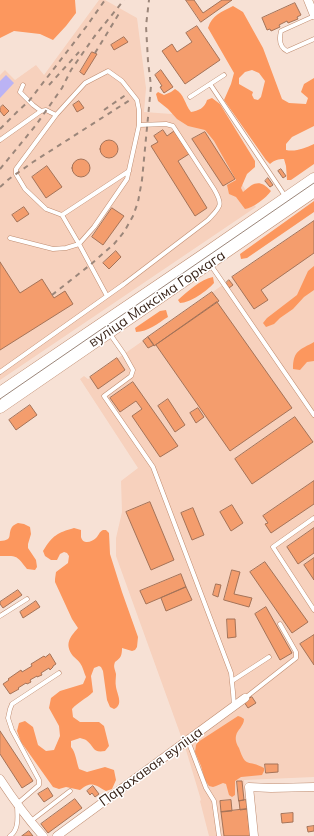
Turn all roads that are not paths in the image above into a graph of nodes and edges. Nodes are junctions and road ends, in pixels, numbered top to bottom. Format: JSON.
{"nodes":[{"id":1,"x":309,"y":0,"type":"edge"},
{"id":2,"x":314,"y":15,"type":"edge"},
{"id":3,"x":314,"y":40,"type":"edge"},
{"id":4,"x":224,"y":75,"type":"dead end"},
{"id":5,"x":210,"y":84,"type":"junction"},
{"id":6,"x":23,"y":85,"type":"dead end"},
{"id":7,"x":190,"y":97,"type":"dead end"},
{"id":8,"x":41,"y":111,"type":"junction"},
{"id":9,"x":56,"y":115,"type":"junction"},
{"id":10,"x":139,"y":125,"type":"junction"},
{"id":11,"x":0,"y":140,"type":"edge"},
{"id":12,"x":129,"y":171,"type":"junction"},
{"id":13,"x":314,"y":179,"type":"edge"},
{"id":14,"x":314,"y":191,"type":"edge"},
{"id":15,"x":289,"y":202,"type":"junction"},
{"id":16,"x":62,"y":215,"type":"junction"},
{"id":17,"x":10,"y":238,"type":"dead end"},
{"id":18,"x":79,"y":244,"type":"junction"},
{"id":19,"x":206,"y":259,"type":"junction"},
{"id":20,"x":107,"y":296,"type":"junction"},
{"id":21,"x":108,"y":332,"type":"junction"},
{"id":22,"x":0,"y":372,"type":"edge"},
{"id":23,"x":0,"y":393,"type":"edge"},
{"id":24,"x":0,"y":407,"type":"edge"},
{"id":25,"x":314,"y":415,"type":"edge"},
{"id":26,"x":314,"y":518,"type":"edge"},
{"id":27,"x":27,"y":599,"type":"dead end"},
{"id":28,"x":314,"y":610,"type":"edge"},
{"id":29,"x":0,"y":616,"type":"edge"},
{"id":30,"x":280,"y":624,"type":"dead end"},
{"id":31,"x":269,"y":657,"type":"dead end"},
{"id":32,"x":59,"y":673,"type":"dead end"},
{"id":33,"x":232,"y":681,"type":"junction"},
{"id":34,"x":245,"y":698,"type":"joint"},
{"id":35,"x":234,"y":706,"type":"junction"},
{"id":36,"x":187,"y":741,"type":"junction"},
{"id":37,"x":0,"y":779,"type":"edge"},
{"id":38,"x":314,"y":787,"type":"edge"},
{"id":39,"x":70,"y":791,"type":"dead end"},
{"id":40,"x":17,"y":804,"type":"junction"},
{"id":41,"x":30,"y":822,"type":"junction"},
{"id":42,"x":10,"y":836,"type":"edge"},
{"id":43,"x":43,"y":836,"type":"edge"},
{"id":44,"x":57,"y":836,"type":"edge"},
{"id":45,"x":219,"y":836,"type":"edge"},
{"id":46,"x":254,"y":836,"type":"edge"}],
"edges":[{"from":1,"to":2,"type":"street"},
{"from":2,"to":3,"type":"lane"},
{"from":4,"to":5,"type":"lane"},
{"from":5,"to":7,"type":"lane"},
{"from":5,"to":15,"type":"lane"},
{"from":6,"to":8,"type":"lane"},
{"from":8,"to":9,"type":"lane"},
{"from":8,"to":11,"type":"lane"},
{"from":9,"to":10,"type":"lane"},
{"from":9,"to":16,"type":"lane"},
{"from":10,"to":12,"type":"lane"},
{"from":10,"to":20,"type":"lane"},
{"from":12,"to":16,"type":"lane"},
{"from":12,"to":18,"type":"lane"},
{"from":13,"to":15,"type":"main road","name":"вуліца Максіма Горкага"},
{"from":14,"to":15,"type":"main road","name":"вуліца Максіма Горкага"},
{"from":15,"to":19,"type":"main road","name":"вуліца Максіма Горкага"},
{"from":16,"to":18,"type":"lane"},
{"from":17,"to":18,"type":"lane"},
{"from":18,"to":20,"type":"lane"},
{"from":19,"to":21,"type":"main road","name":"вуліца Максіма Горкага"},
{"from":19,"to":23,"type":"main road","name":"вуліца Максіма Горкага"},
{"from":19,"to":25,"type":"lane"},
{"from":20,"to":22,"type":"lane"},
{"from":21,"to":24,"type":"main road","name":"вуліца Максіма Горкага"},
{"from":21,"to":33,"type":"lane"},
{"from":26,"to":28,"type":"lane"},
{"from":27,"to":29,"type":"lane"},
{"from":30,"to":34,"type":"lane"},
{"from":31,"to":33,"type":"lane"},
{"from":32,"to":40,"type":"lane"},
{"from":33,"to":35,"type":"lane"},
{"from":34,"to":35,"type":"street","name":"Парахавая вуліца"},
{"from":35,"to":36,"type":"street","name":"Парахавая вуліца"},
{"from":36,"to":44,"type":"street","name":"Парахавая вуліца"},
{"from":36,"to":45,"type":"lane"},
{"from":37,"to":40,"type":"street"},
{"from":38,"to":46,"type":"street"},
{"from":39,"to":41,"type":"lane"},
{"from":40,"to":41,"type":"street"},
{"from":40,"to":42,"type":"lane"},
{"from":41,"to":43,"type":"street"}]}
